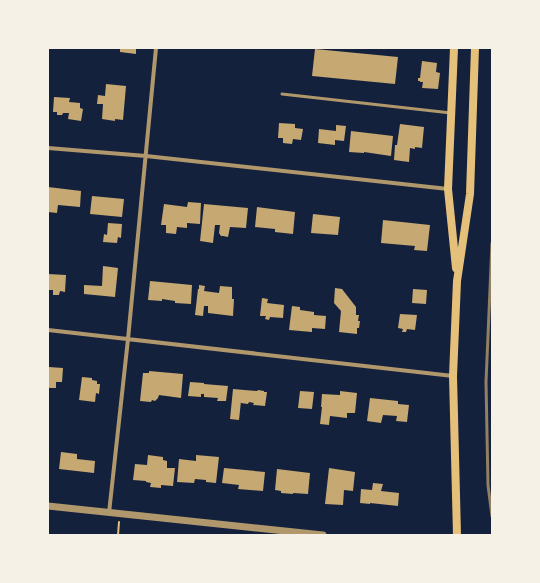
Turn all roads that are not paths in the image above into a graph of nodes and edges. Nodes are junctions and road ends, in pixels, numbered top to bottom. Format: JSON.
{"nodes":[{"id":1,"x":156,"y":48,"type":"edge"},
{"id":2,"x":454,"y":48,"type":"edge"},
{"id":3,"x":475,"y":48,"type":"edge"},
{"id":4,"x":282,"y":94,"type":"dead end"},
{"id":5,"x":452,"y":113,"type":"junction"},
{"id":6,"x":48,"y":148,"type":"edge"},
{"id":7,"x":146,"y":156,"type":"junction"},
{"id":8,"x":448,"y":188,"type":"junction"},
{"id":9,"x":457,"y":281,"type":"junction"},
{"id":10,"x":48,"y":330,"type":"edge"},
{"id":11,"x":128,"y":340,"type":"junction"},
{"id":12,"x":453,"y":376,"type":"junction"},
{"id":13,"x":48,"y":506,"type":"edge"},
{"id":14,"x":109,"y":513,"type":"junction"},
{"id":15,"x":323,"y":535,"type":"edge"},
{"id":16,"x":457,"y":535,"type":"edge"}],
"edges":[{"from":1,"to":7,"type":"street"},
{"from":2,"to":5,"type":"main road"},
{"from":3,"to":9,"type":"main road"},
{"from":4,"to":5,"type":"lane"},
{"from":5,"to":8,"type":"main road"},
{"from":6,"to":7,"type":"street"},
{"from":7,"to":8,"type":"street"},
{"from":7,"to":11,"type":"street"},
{"from":8,"to":9,"type":"main road"},
{"from":9,"to":12,"type":"main road"},
{"from":10,"to":11,"type":"street"},
{"from":11,"to":12,"type":"street"},
{"from":11,"to":14,"type":"street"},
{"from":12,"to":16,"type":"main road"},
{"from":13,"to":14,"type":"street"},
{"from":14,"to":15,"type":"street"}]}
